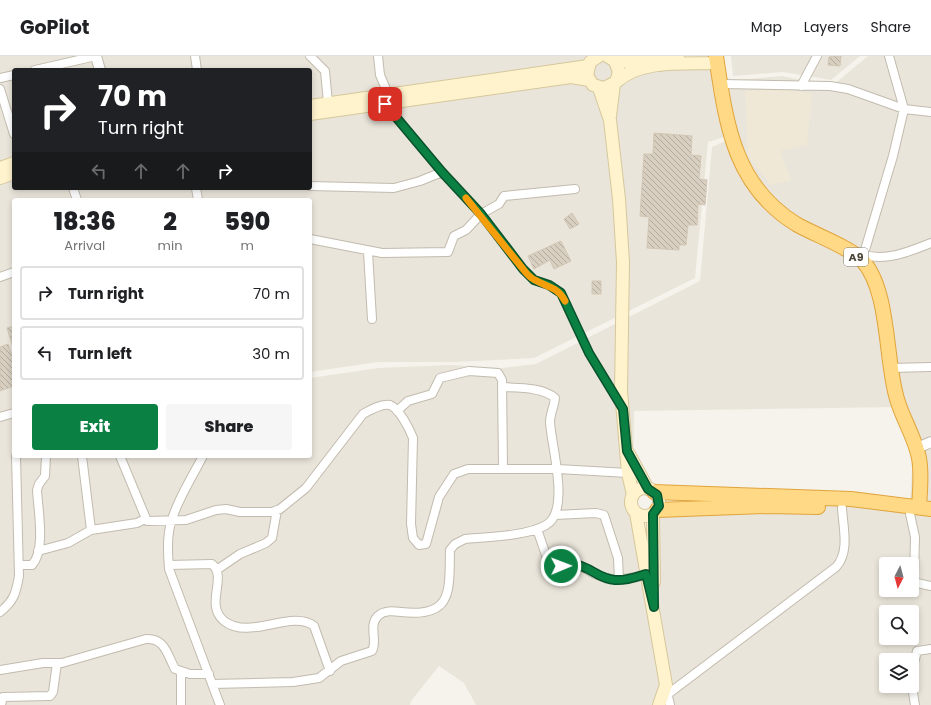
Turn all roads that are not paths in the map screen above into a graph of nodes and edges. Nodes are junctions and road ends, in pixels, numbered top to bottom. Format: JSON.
{"nodes":[{"id":1,"x":96,"y":56,"type":"edge"},
{"id":2,"x":195,"y":56,"type":"edge"},
{"id":3,"x":310,"y":56,"type":"edge"},
{"id":4,"x":378,"y":56,"type":"edge"},
{"id":5,"x":678,"y":56,"type":"edge"},
{"id":6,"x":817,"y":56,"type":"edge"},
{"id":7,"x":890,"y":56,"type":"edge"},
{"id":8,"x":601,"y":59,"type":"edge"},
{"id":9,"x":717,"y":60,"type":"edge"},
{"id":10,"x":44,"y":68,"type":"edge"},
{"id":11,"x":99,"y":68,"type":"edge"},
{"id":12,"x":197,"y":68,"type":"edge"},
{"id":13,"x":12,"y":75,"type":"edge"},
{"id":14,"x":0,"y":78,"type":"edge"},
{"id":15,"x":615,"y":83,"type":"junction"},
{"id":16,"x":594,"y":84,"type":"junction"},
{"id":17,"x":721,"y":84,"type":"junction"},
{"id":18,"x":801,"y":86,"type":"junction"},
{"id":19,"x":0,"y":89,"type":"edge"},
{"id":20,"x":386,"y":99,"type":"junction"},
{"id":21,"x":328,"y":103,"type":"junction"},
{"id":22,"x":312,"y":106,"type":"edge"},
{"id":23,"x":904,"y":109,"type":"junction"},
{"id":24,"x":931,"y":112,"type":"edge"},
{"id":25,"x":312,"y":114,"type":"edge"},
{"id":26,"x":610,"y":120,"type":"junction"},
{"id":27,"x":12,"y":128,"type":"edge"},
{"id":28,"x":12,"y":164,"type":"edge"},
{"id":29,"x":0,"y":168,"type":"edge"},
{"id":30,"x":442,"y":172,"type":"junction"},
{"id":31,"x":12,"y":174,"type":"edge"},
{"id":32,"x":0,"y":178,"type":"edge"},
{"id":33,"x":312,"y":186,"type":"edge"},
{"id":34,"x":575,"y":188,"type":"dead end"},
{"id":35,"x":481,"y":214,"type":"junction"},
{"id":36,"x":312,"y":239,"type":"edge"},
{"id":37,"x":931,"y":244,"type":"edge"},
{"id":38,"x":368,"y":252,"type":"junction"},
{"id":39,"x":862,"y":258,"type":"junction"},
{"id":40,"x":12,"y":273,"type":"edge"},
{"id":41,"x":0,"y":277,"type":"edge"},
{"id":42,"x":372,"y":319,"type":"dead end"},
{"id":43,"x":931,"y":367,"type":"edge"},
{"id":44,"x":890,"y":368,"type":"junction"},
{"id":45,"x":502,"y":387,"type":"junction"},
{"id":46,"x":623,"y":409,"type":"junction"},
{"id":47,"x":397,"y":411,"type":"junction"},
{"id":48,"x":12,"y":414,"type":"edge"},
{"id":49,"x":0,"y":417,"type":"edge"},
{"id":50,"x":931,"y":442,"type":"edge"},
{"id":51,"x":917,"y":448,"type":"junction"},
{"id":52,"x":627,"y":451,"type":"junction"},
{"id":53,"x":16,"y":458,"type":"edge"},
{"id":54,"x":46,"y":458,"type":"edge"},
{"id":55,"x":82,"y":458,"type":"edge"},
{"id":56,"x":121,"y":458,"type":"edge"},
{"id":57,"x":202,"y":458,"type":"edge"},
{"id":58,"x":503,"y":469,"type":"junction"},
{"id":59,"x":558,"y":469,"type":"junction"},
{"id":60,"x":628,"y":473,"type":"junction"},
{"id":61,"x":651,"y":490,"type":"junction"},
{"id":62,"x":633,"y":495,"type":"junction"},
{"id":63,"x":842,"y":508,"type":"junction"},
{"id":64,"x":276,"y":510,"type":"junction"},
{"id":65,"x":655,"y":512,"type":"junction"},
{"id":66,"x":636,"y":513,"type":"junction"},
{"id":67,"x":922,"y":513,"type":"edge"},
{"id":68,"x":555,"y":515,"type":"junction"},
{"id":69,"x":145,"y":519,"type":"junction"},
{"id":70,"x":173,"y":520,"type":"junction"},
{"id":71,"x":538,"y":529,"type":"junction"},
{"id":72,"x":91,"y":530,"type":"junction"},
{"id":73,"x":38,"y":551,"type":"junction"},
{"id":74,"x":19,"y":565,"type":"junction"},
{"id":75,"x":169,"y":565,"type":"junction"},
{"id":76,"x":218,"y":569,"type":"junction"},
{"id":77,"x":646,"y":574,"type":"junction"},
{"id":78,"x":619,"y":580,"type":"junction"},
{"id":79,"x":931,"y":586,"type":"edge"},
{"id":80,"x":654,"y":607,"type":"junction"},
{"id":81,"x":0,"y":612,"type":"edge"},
{"id":82,"x":931,"y":649,"type":"edge"},
{"id":83,"x":916,"y":653,"type":"edge"},
{"id":84,"x":57,"y":663,"type":"junction"},
{"id":85,"x":0,"y":670,"type":"edge"},
{"id":86,"x":330,"y":671,"type":"junction"},
{"id":87,"x":181,"y":672,"type":"junction"},
{"id":88,"x":209,"y":674,"type":"junction"},
{"id":89,"x":212,"y":684,"type":"junction"},
{"id":90,"x":667,"y":689,"type":"junction"},
{"id":91,"x":913,"y":693,"type":"edge"},
{"id":92,"x":1,"y":705,"type":"edge"},
{"id":93,"x":181,"y":705,"type":"edge"},
{"id":94,"x":220,"y":705,"type":"edge"},
{"id":95,"x":659,"y":705,"type":"edge"},
{"id":96,"x":670,"y":705,"type":"edge"},
{"id":97,"x":915,"y":705,"type":"edge"}],
"edges":[{"from":1,"to":10,"type":"street"},
{"from":1,"to":11,"type":"street"},
{"from":2,"to":12,"type":"street"},
{"from":3,"to":21,"type":"street"},
{"from":4,"to":20,"type":"street"},
{"from":5,"to":8,"type":"main road"},
{"from":6,"to":18,"type":"street"},
{"from":7,"to":23,"type":"street"},
{"from":8,"to":15,"type":"main road"},
{"from":8,"to":16,"type":"main road"},
{"from":8,"to":20,"type":"main road"},
{"from":9,"to":15,"type":"main road"},
{"from":9,"to":17,"type":"highway","number":"A9"},
{"from":13,"to":14,"type":"street"},
{"from":15,"to":16,"type":"main road"},
{"from":15,"to":26,"type":"main road"},
{"from":16,"to":20,"type":"main road"},
{"from":16,"to":26,"type":"main road"},
{"from":17,"to":18,"type":"street"},
{"from":17,"to":39,"type":"highway","number":"A9"},
{"from":18,"to":23,"type":"street"},
{"from":19,"to":27,"type":"street"},
{"from":20,"to":21,"type":"main road"},
{"from":20,"to":25,"type":"main road"},
{"from":20,"to":30,"type":"street"},
{"from":21,"to":22,"type":"main road"},
{"from":23,"to":24,"type":"street"},
{"from":23,"to":39,"type":"street"},
{"from":26,"to":46,"type":"main road"},
{"from":28,"to":29,"type":"main road"},
{"from":30,"to":33,"type":"street"},
{"from":30,"to":35,"type":"street"},
{"from":31,"to":32,"type":"main road"},
{"from":34,"to":35,"type":"street"},
{"from":35,"to":38,"type":"street"},
{"from":35,"to":46,"type":"street"},
{"from":36,"to":38,"type":"street"},
{"from":37,"to":39,"type":"street"},
{"from":38,"to":42,"type":"street"},
{"from":39,"to":44,"type":"highway","number":"A9"},
{"from":40,"to":41,"type":"street"},
{"from":43,"to":44,"type":"street"},
{"from":44,"to":51,"type":"highway","number":"A9"},
{"from":45,"to":47,"type":"street"},
{"from":45,"to":58,"type":"street"},
{"from":45,"to":59,"type":"street"},
{"from":46,"to":52,"type":"main road"},
{"from":47,"to":58,"type":"street"},
{"from":47,"to":64,"type":"street"},
{"from":48,"to":49,"type":"street"},
{"from":50,"to":51,"type":"street"},
{"from":51,"to":67,"type":"highway","number":"A9"},
{"from":52,"to":60,"type":"main road"},
{"from":52,"to":61,"type":"main road"},
{"from":53,"to":74,"type":"street"},
{"from":54,"to":73,"type":"street"},
{"from":55,"to":72,"type":"street"},
{"from":56,"to":69,"type":"street"},
{"from":57,"to":70,"type":"street"},
{"from":58,"to":59,"type":"street"},
{"from":59,"to":60,"type":"street"},
{"from":59,"to":68,"type":"street"},
{"from":60,"to":62,"type":"main road"},
{"from":61,"to":62,"type":"main road"},
{"from":61,"to":65,"type":"main road"},
{"from":61,"to":67,"type":"highway"},
{"from":62,"to":66,"type":"main road"},
{"from":63,"to":65,"type":"highway"},
{"from":63,"to":67,"type":"highway"},
{"from":63,"to":90,"type":"street"},
{"from":64,"to":70,"type":"street"},
{"from":64,"to":76,"type":"street"},
{"from":65,"to":66,"type":"main road"},
{"from":65,"to":80,"type":"main road"},
{"from":66,"to":77,"type":"main road"},
{"from":67,"to":79,"type":"street"},
{"from":68,"to":71,"type":"street"},
{"from":68,"to":78,"type":"street"},
{"from":69,"to":70,"type":"street"},
{"from":69,"to":72,"type":"street"},
{"from":70,"to":75,"type":"street"},
{"from":71,"to":78,"type":"street"},
{"from":71,"to":86,"type":"street"},
{"from":72,"to":73,"type":"street"},
{"from":73,"to":74,"type":"street"},
{"from":74,"to":81,"type":"street"},
{"from":75,"to":76,"type":"street"},
{"from":75,"to":88,"type":"street"},
{"from":76,"to":86,"type":"street"},
{"from":77,"to":78,"type":"street"},
{"from":77,"to":80,"type":"main road"},
{"from":80,"to":90,"type":"main road"},
{"from":82,"to":83,"type":"street"},
{"from":84,"to":85,"type":"street"},
{"from":84,"to":87,"type":"street"},
{"from":84,"to":92,"type":"street"},
{"from":86,"to":89,"type":"street"},
{"from":87,"to":88,"type":"street"},
{"from":87,"to":93,"type":"street"},
{"from":88,"to":89,"type":"street"},
{"from":89,"to":94,"type":"street"},
{"from":90,"to":95,"type":"main road"},
{"from":90,"to":96,"type":"street"},
{"from":91,"to":97,"type":"street"}]}
